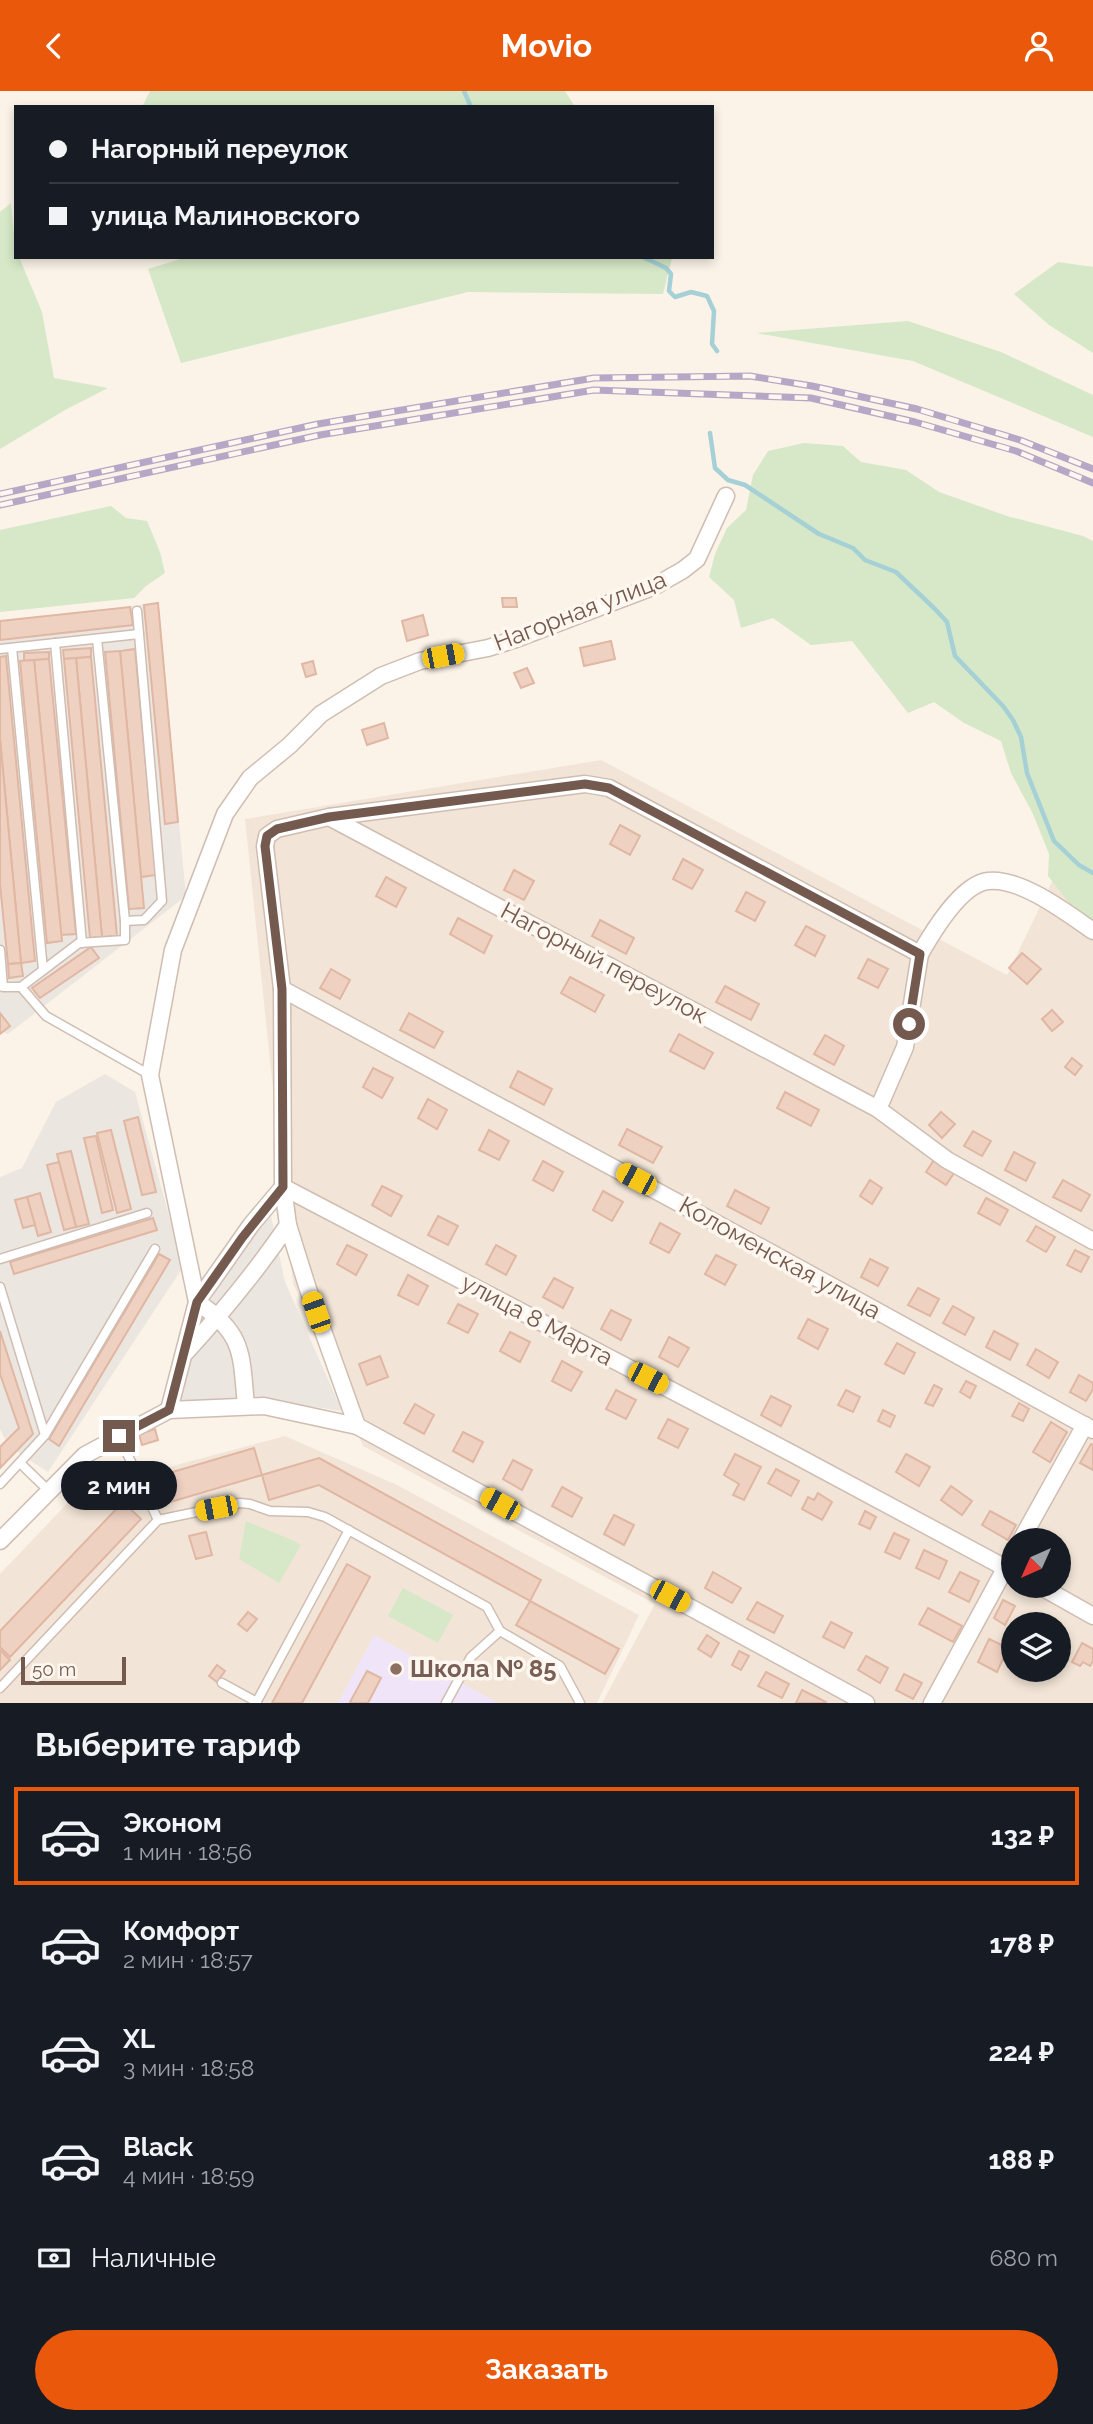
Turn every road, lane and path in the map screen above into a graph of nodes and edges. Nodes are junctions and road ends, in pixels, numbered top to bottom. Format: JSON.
{"nodes":[{"id":1,"x":726,"y":496,"type":"dead end"},
{"id":2,"x":137,"y":611,"type":"dead end"},
{"id":3,"x":139,"y":634,"type":"junction"},
{"id":4,"x":97,"y":639,"type":"junction"},
{"id":5,"x":55,"y":643,"type":"junction"},
{"id":6,"x":12,"y":648,"type":"junction"},
{"id":7,"x":0,"y":649,"type":"edge"},
{"id":8,"x":329,"y":817,"type":"junction"},
{"id":9,"x":124,"y":921,"type":"junction"},
{"id":10,"x":1093,"y":930,"type":"edge"},
{"id":11,"x":82,"y":943,"type":"junction"},
{"id":12,"x":0,"y":950,"type":"edge"},
{"id":13,"x":920,"y":954,"type":"junction"},
{"id":14,"x":43,"y":970,"type":"junction"},
{"id":15,"x":21,"y":987,"type":"junction"},
{"id":16,"x":282,"y":989,"type":"junction"},
{"id":17,"x":149,"y":1075,"type":"junction"},
{"id":18,"x":878,"y":1109,"type":"junction"},
{"id":19,"x":283,"y":1187,"type":"junction"},
{"id":20,"x":148,"y":1213,"type":"dead end"},
{"id":21,"x":288,"y":1225,"type":"junction"},
{"id":22,"x":1093,"y":1241,"type":"edge"},
{"id":23,"x":155,"y":1249,"type":"dead end"},
{"id":24,"x":0,"y":1259,"type":"edge"},
{"id":25,"x":0,"y":1287,"type":"edge"},
{"id":26,"x":197,"y":1302,"type":"junction"},
{"id":27,"x":219,"y":1316,"type":"junction"},
{"id":28,"x":184,"y":1354,"type":"junction"},
{"id":29,"x":246,"y":1406,"type":"junction"},
{"id":30,"x":169,"y":1410,"type":"junction"},
{"id":31,"x":356,"y":1426,"type":"junction"},
{"id":32,"x":1089,"y":1427,"type":"edge"},
{"id":33,"x":45,"y":1435,"type":"junction"},
{"id":34,"x":119,"y":1436,"type":"junction"},
{"id":35,"x":20,"y":1463,"type":"junction"},
{"id":36,"x":0,"y":1484,"type":"edge"},
{"id":37,"x":48,"y":1490,"type":"junction"},
{"id":38,"x":158,"y":1520,"type":"junction"},
{"id":39,"x":1028,"y":1528,"type":"edge"},
{"id":40,"x":349,"y":1530,"type":"junction"},
{"id":41,"x":0,"y":1541,"type":"edge"},
{"id":42,"x":1001,"y":1560,"type":"edge"},
{"id":43,"x":1001,"y":1582,"type":"edge"},
{"id":44,"x":1061,"y":1598,"type":"edge"},
{"id":45,"x":1093,"y":1616,"type":"edge"},
{"id":46,"x":500,"y":1631,"type":"junction"},
{"id":47,"x":222,"y":1683,"type":"dead end"},
{"id":48,"x":0,"y":1688,"type":"edge"},
{"id":49,"x":257,"y":1702,"type":"edge"},
{"id":50,"x":446,"y":1703,"type":"edge"},
{"id":51,"x":580,"y":1703,"type":"edge"},
{"id":52,"x":866,"y":1703,"type":"edge"},
{"id":53,"x":932,"y":1703,"type":"edge"}],
"edges":[{"from":1,"to":17,"type":"street","name":"Нагорная улица"},
{"from":2,"to":3,"type":"lane"},
{"from":3,"to":4,"type":"lane"},
{"from":3,"to":9,"type":"lane"},
{"from":4,"to":5,"type":"lane"},
{"from":4,"to":9,"type":"lane"},
{"from":5,"to":6,"type":"lane"},
{"from":5,"to":11,"type":"lane"},
{"from":6,"to":7,"type":"lane"},
{"from":6,"to":14,"type":"lane"},
{"from":8,"to":13,"type":"street"},
{"from":8,"to":16,"type":"street"},
{"from":8,"to":18,"type":"street","name":"Нагорный переулок"},
{"from":9,"to":11,"type":"lane"},
{"from":10,"to":13,"type":"street"},
{"from":11,"to":14,"type":"lane"},
{"from":12,"to":15,"type":"lane"},
{"from":13,"to":18,"type":"street"},
{"from":14,"to":15,"type":"lane"},
{"from":15,"to":17,"type":"lane"},
{"from":16,"to":19,"type":"street"},
{"from":16,"to":32,"type":"street","name":"Коломенская улица"},
{"from":17,"to":26,"type":"street","name":"Нагорная улица"},
{"from":18,"to":22,"type":"street","name":"Нагорный переулок"},
{"from":19,"to":21,"type":"street"},
{"from":19,"to":26,"type":"street"},
{"from":19,"to":42,"type":"street","name":"улица 8 Марта"},
{"from":20,"to":24,"type":"lane"},
{"from":21,"to":27,"type":"street"},
{"from":21,"to":31,"type":"street"},
{"from":23,"to":33,"type":"lane"},
{"from":25,"to":33,"type":"lane"},
{"from":26,"to":27,"type":"street"},
{"from":26,"to":28,"type":"street","name":"Нагорная улица"},
{"from":27,"to":28,"type":"street"},
{"from":27,"to":29,"type":"street"},
{"from":28,"to":30,"type":"street","name":"Нагорная улица"},
{"from":29,"to":30,"type":"street"},
{"from":29,"to":31,"type":"street"},
{"from":30,"to":34,"type":"street"},
{"from":31,"to":52,"type":"street"},
{"from":32,"to":39,"type":"street"},
{"from":33,"to":35,"type":"lane"},
{"from":34,"to":37,"type":"street"},
{"from":34,"to":38,"type":"lane"},
{"from":35,"to":36,"type":"lane"},
{"from":35,"to":37,"type":"lane"},
{"from":37,"to":41,"type":"street"},
{"from":38,"to":40,"type":"lane"},
{"from":38,"to":48,"type":"lane"},
{"from":40,"to":46,"type":"lane"},
{"from":40,"to":49,"type":"lane"},
{"from":43,"to":53,"type":"street"},
{"from":44,"to":45,"type":"street"},
{"from":46,"to":50,"type":"lane"},
{"from":46,"to":51,"type":"lane"},
{"from":47,"to":49,"type":"lane"}]}
